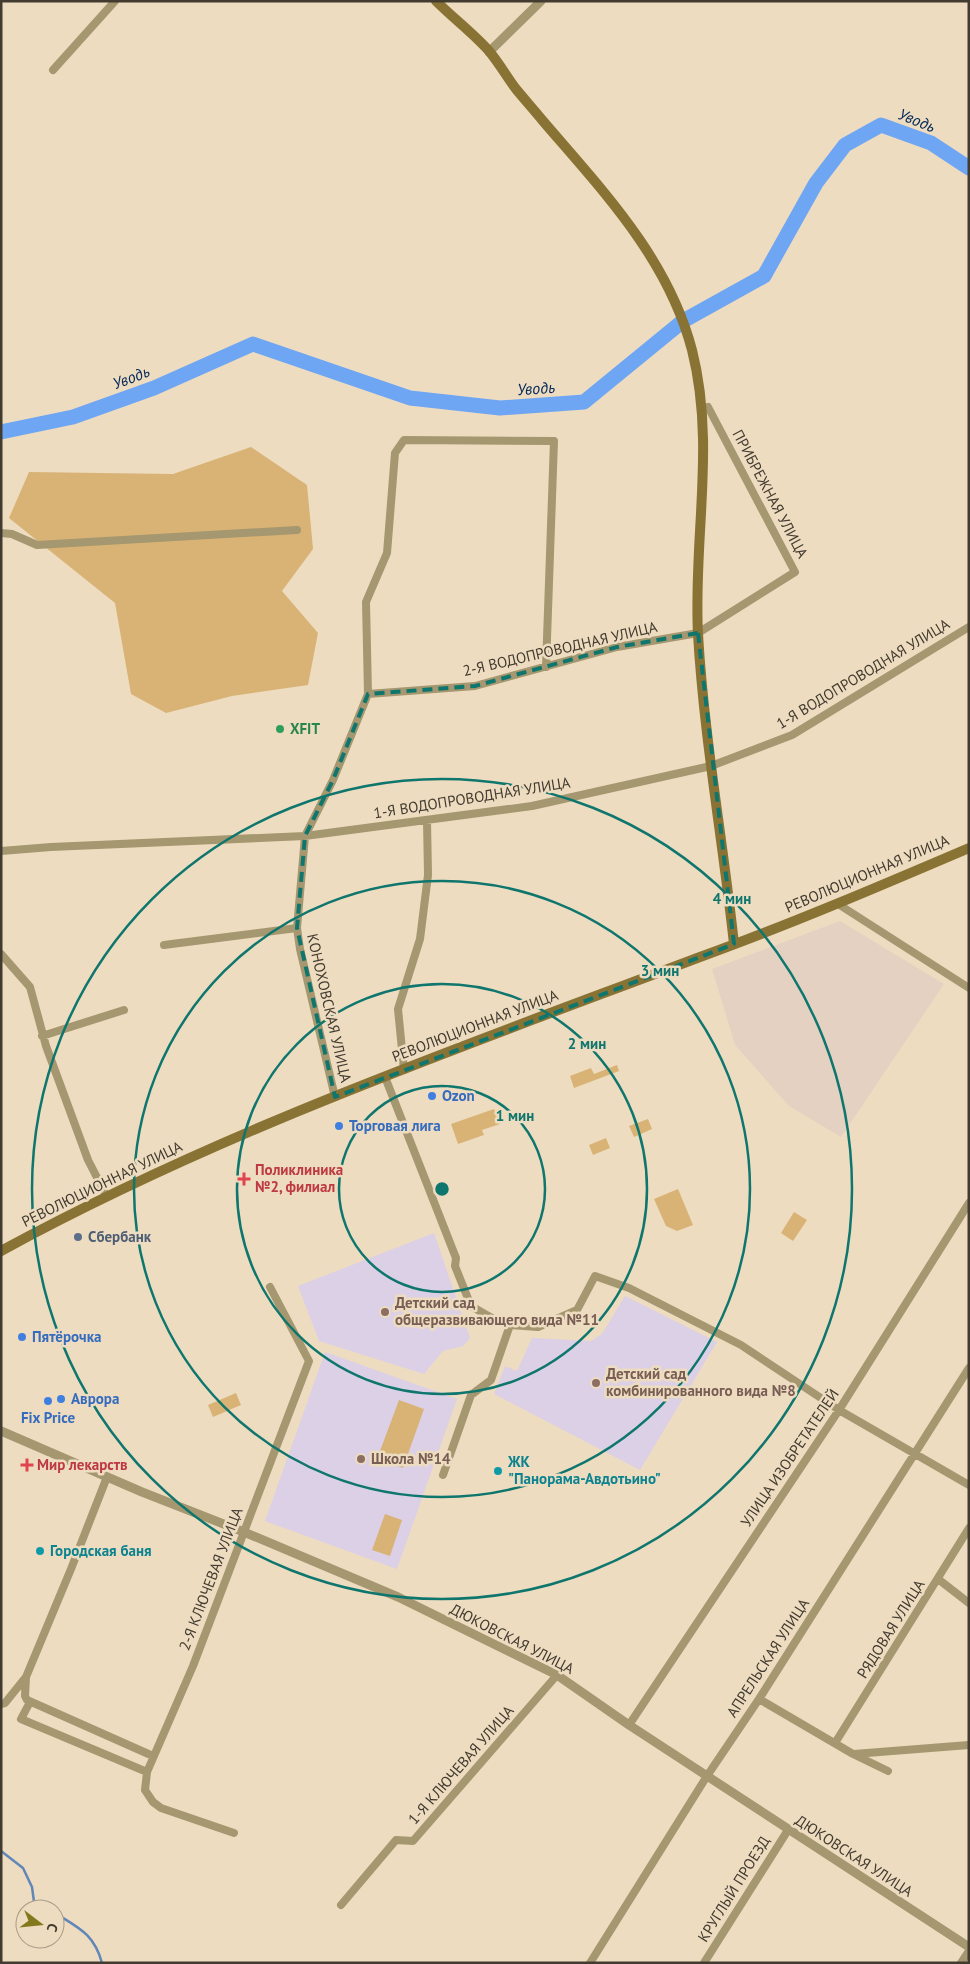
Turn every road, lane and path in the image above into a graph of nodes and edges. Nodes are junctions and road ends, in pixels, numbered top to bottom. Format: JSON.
{"nodes":[{"id":1,"x":115,"y":1,"type":"edge"},
{"id":2,"x":436,"y":1,"type":"edge"},
{"id":3,"x":541,"y":1,"type":"edge"},
{"id":4,"x":490,"y":52,"type":"junction"},
{"id":5,"x":53,"y":70,"type":"dead end"},
{"id":6,"x":708,"y":407,"type":"dead end"},
{"id":7,"x":297,"y":530,"type":"dead end"},
{"id":8,"x":1,"y":533,"type":"edge"},
{"id":9,"x":969,"y":627,"type":"edge"},
{"id":10,"x":698,"y":632,"type":"junction"},
{"id":11,"x":546,"y":667,"type":"junction"},
{"id":12,"x":368,"y":694,"type":"junction"},
{"id":13,"x":711,"y":766,"type":"junction"},
{"id":14,"x":427,"y":820,"type":"junction"},
{"id":15,"x":305,"y":836,"type":"junction"},
{"id":16,"x":969,"y":848,"type":"edge"},
{"id":17,"x":1,"y":851,"type":"edge"},
{"id":18,"x":838,"y":904,"type":"junction"},
{"id":19,"x":297,"y":928,"type":"junction"},
{"id":20,"x":734,"y":944,"type":"junction"},
{"id":21,"x":164,"y":945,"type":"dead end"},
{"id":22,"x":1,"y":954,"type":"edge"},
{"id":23,"x":969,"y":988,"type":"edge"},
{"id":24,"x":124,"y":1010,"type":"dead end"},
{"id":25,"x":42,"y":1036,"type":"junction"},
{"id":26,"x":404,"y":1070,"type":"junction"},
{"id":27,"x":385,"y":1077,"type":"junction"},
{"id":28,"x":335,"y":1097,"type":"junction"},
{"id":29,"x":107,"y":1196,"type":"junction"},
{"id":30,"x":969,"y":1203,"type":"edge"},
{"id":31,"x":1,"y":1251,"type":"edge"},
{"id":32,"x":270,"y":1287,"type":"dead end"},
{"id":33,"x":510,"y":1324,"type":"junction"},
{"id":34,"x":969,"y":1368,"type":"edge"},
{"id":35,"x":840,"y":1410,"type":"junction"},
{"id":36,"x":1,"y":1431,"type":"edge"},
{"id":37,"x":915,"y":1455,"type":"junction"},
{"id":38,"x":443,"y":1475,"type":"dead end"},
{"id":39,"x":107,"y":1476,"type":"junction"},
{"id":40,"x":969,"y":1484,"type":"edge"},
{"id":41,"x":969,"y":1528,"type":"edge"},
{"id":42,"x":244,"y":1532,"type":"junction"},
{"id":43,"x":938,"y":1580,"type":"junction"},
{"id":44,"x":969,"y":1603,"type":"edge"},
{"id":45,"x":557,"y":1675,"type":"junction"},
{"id":46,"x":26,"y":1676,"type":"junction"},
{"id":47,"x":759,"y":1699,"type":"junction"},
{"id":48,"x":30,"y":1702,"type":"junction"},
{"id":49,"x":1,"y":1704,"type":"edge"},
{"id":50,"x":629,"y":1725,"type":"junction"},
{"id":51,"x":835,"y":1743,"type":"junction"},
{"id":52,"x":969,"y":1745,"type":"edge"},
{"id":53,"x":853,"y":1754,"type":"junction"},
{"id":54,"x":153,"y":1756,"type":"junction"},
{"id":55,"x":888,"y":1771,"type":"dead end"},
{"id":56,"x":147,"y":1772,"type":"junction"},
{"id":57,"x":707,"y":1776,"type":"junction"},
{"id":58,"x":788,"y":1830,"type":"junction"},
{"id":59,"x":234,"y":1833,"type":"dead end"},
{"id":60,"x":341,"y":1904,"type":"dead end"},
{"id":61,"x":969,"y":1947,"type":"edge"},
{"id":62,"x":969,"y":1951,"type":"edge"},
{"id":63,"x":590,"y":1963,"type":"edge"},
{"id":64,"x":704,"y":1963,"type":"edge"},
{"id":65,"x":961,"y":1963,"type":"edge"}],
"edges":[{"from":1,"to":5,"type":"street"},
{"from":2,"to":4,"type":"main road"},
{"from":3,"to":4,"type":"street"},
{"from":4,"to":10,"type":"main road"},
{"from":6,"to":10,"type":"street","name":"ПРИБРЕЖНАЯ УЛИЦА"},
{"from":7,"to":8,"type":"street"},
{"from":9,"to":13,"type":"street","name":"1-Я ВОДОПРОВОДНАЯ УЛИЦА"},
{"from":10,"to":11,"type":"street","name":"2-Я ВОДОПРОВОДНАЯ УЛИЦА"},
{"from":10,"to":13,"type":"main road"},
{"from":11,"to":12,"type":"street","name":"2-Я ВОДОПРОВОДНАЯ УЛИЦА"},
{"from":11,"to":12,"type":"street"},
{"from":12,"to":15,"type":"street"},
{"from":13,"to":14,"type":"street","name":"1-Я ВОДОПРОВОДНАЯ УЛИЦА"},
{"from":13,"to":20,"type":"main road"},
{"from":14,"to":15,"type":"street","name":"1-Я ВОДОПРОВОДНАЯ УЛИЦА"},
{"from":14,"to":26,"type":"street"},
{"from":15,"to":17,"type":"street","name":"1-Я ВОДОПРОВОДНАЯ УЛИЦА"},
{"from":15,"to":19,"type":"street","name":"КОНОХОВСКАЯ УЛИЦА"},
{"from":16,"to":18,"type":"main road","name":"РЕВОЛЮЦИОННАЯ УЛИЦА"},
{"from":18,"to":20,"type":"main road","name":"РЕВОЛЮЦИОННАЯ УЛИЦА"},
{"from":18,"to":23,"type":"street"},
{"from":19,"to":21,"type":"street"},
{"from":19,"to":28,"type":"street","name":"КОНОХОВСКАЯ УЛИЦА"},
{"from":20,"to":26,"type":"main road","name":"РЕВОЛЮЦИОННАЯ УЛИЦА"},
{"from":22,"to":25,"type":"street"},
{"from":24,"to":25,"type":"street"},
{"from":25,"to":29,"type":"street"},
{"from":26,"to":27,"type":"main road","name":"РЕВОЛЮЦИОННАЯ УЛИЦА"},
{"from":27,"to":28,"type":"main road","name":"РЕВОЛЮЦИОННАЯ УЛИЦА"},
{"from":27,"to":33,"type":"street"},
{"from":28,"to":29,"type":"main road","name":"РЕВОЛЮЦИОННАЯ УЛИЦА"},
{"from":29,"to":31,"type":"main road","name":"РЕВОЛЮЦИОННАЯ УЛИЦА"},
{"from":30,"to":35,"type":"street","name":"УЛИЦА ИЗОБРЕТАТЕЛЕЙ"},
{"from":32,"to":42,"type":"street","name":"2-Я КЛЮЧЕВАЯ УЛИЦА"},
{"from":33,"to":35,"type":"street"},
{"from":33,"to":38,"type":"street"},
{"from":34,"to":37,"type":"street","name":"АПРЕЛЬСКАЯ УЛИЦА"},
{"from":35,"to":37,"type":"street"},
{"from":35,"to":50,"type":"street","name":"УЛИЦА ИЗОБРЕТАТЕЛЕЙ"},
{"from":36,"to":39,"type":"street","name":"ДЮКОВСКАЯ УЛИЦА"},
{"from":37,"to":40,"type":"street"},
{"from":37,"to":47,"type":"street","name":"АПРЕЛЬСКАЯ УЛИЦА"},
{"from":39,"to":42,"type":"street","name":"ДЮКОВСКАЯ УЛИЦА"},
{"from":39,"to":46,"type":"street"},
{"from":41,"to":43,"type":"street","name":"РЯДОВАЯ УЛИЦА"},
{"from":42,"to":45,"type":"street","name":"ДЮКОВСКАЯ УЛИЦА"},
{"from":42,"to":54,"type":"street","name":"2-Я КЛЮЧЕВАЯ УЛИЦА"},
{"from":43,"to":44,"type":"street"},
{"from":43,"to":51,"type":"street","name":"РЯДОВАЯ УЛИЦА"},
{"from":45,"to":50,"type":"street","name":"ДЮКОВСКАЯ УЛИЦА"},
{"from":45,"to":60,"type":"street","name":"1-Я КЛЮЧЕВАЯ УЛИЦА"},
{"from":46,"to":48,"type":"street"},
{"from":46,"to":49,"type":"street"},
{"from":47,"to":51,"type":"street"},
{"from":47,"to":57,"type":"street","name":"АПРЕЛЬСКАЯ УЛИЦА"},
{"from":48,"to":54,"type":"street"},
{"from":48,"to":56,"type":"street"},
{"from":50,"to":57,"type":"street","name":"ДЮКОВСКАЯ УЛИЦА"},
{"from":51,"to":53,"type":"street"},
{"from":52,"to":53,"type":"street"},
{"from":53,"to":55,"type":"street"},
{"from":54,"to":56,"type":"street","name":"2-Я КЛЮЧЕВАЯ УЛИЦА"},
{"from":56,"to":59,"type":"street","name":"2-Я КЛЮЧЕВАЯ УЛИЦА"},
{"from":57,"to":58,"type":"street","name":"ДЮКОВСКАЯ УЛИЦА"},
{"from":57,"to":63,"type":"street","name":"АПРЕЛЬСКАЯ УЛИЦА"},
{"from":58,"to":61,"type":"street","name":"ДЮКОВСКАЯ УЛИЦА"},
{"from":58,"to":64,"type":"street","name":"КРУГЛЫЙ ПРОЕЗД"},
{"from":62,"to":65,"type":"street"}]}
